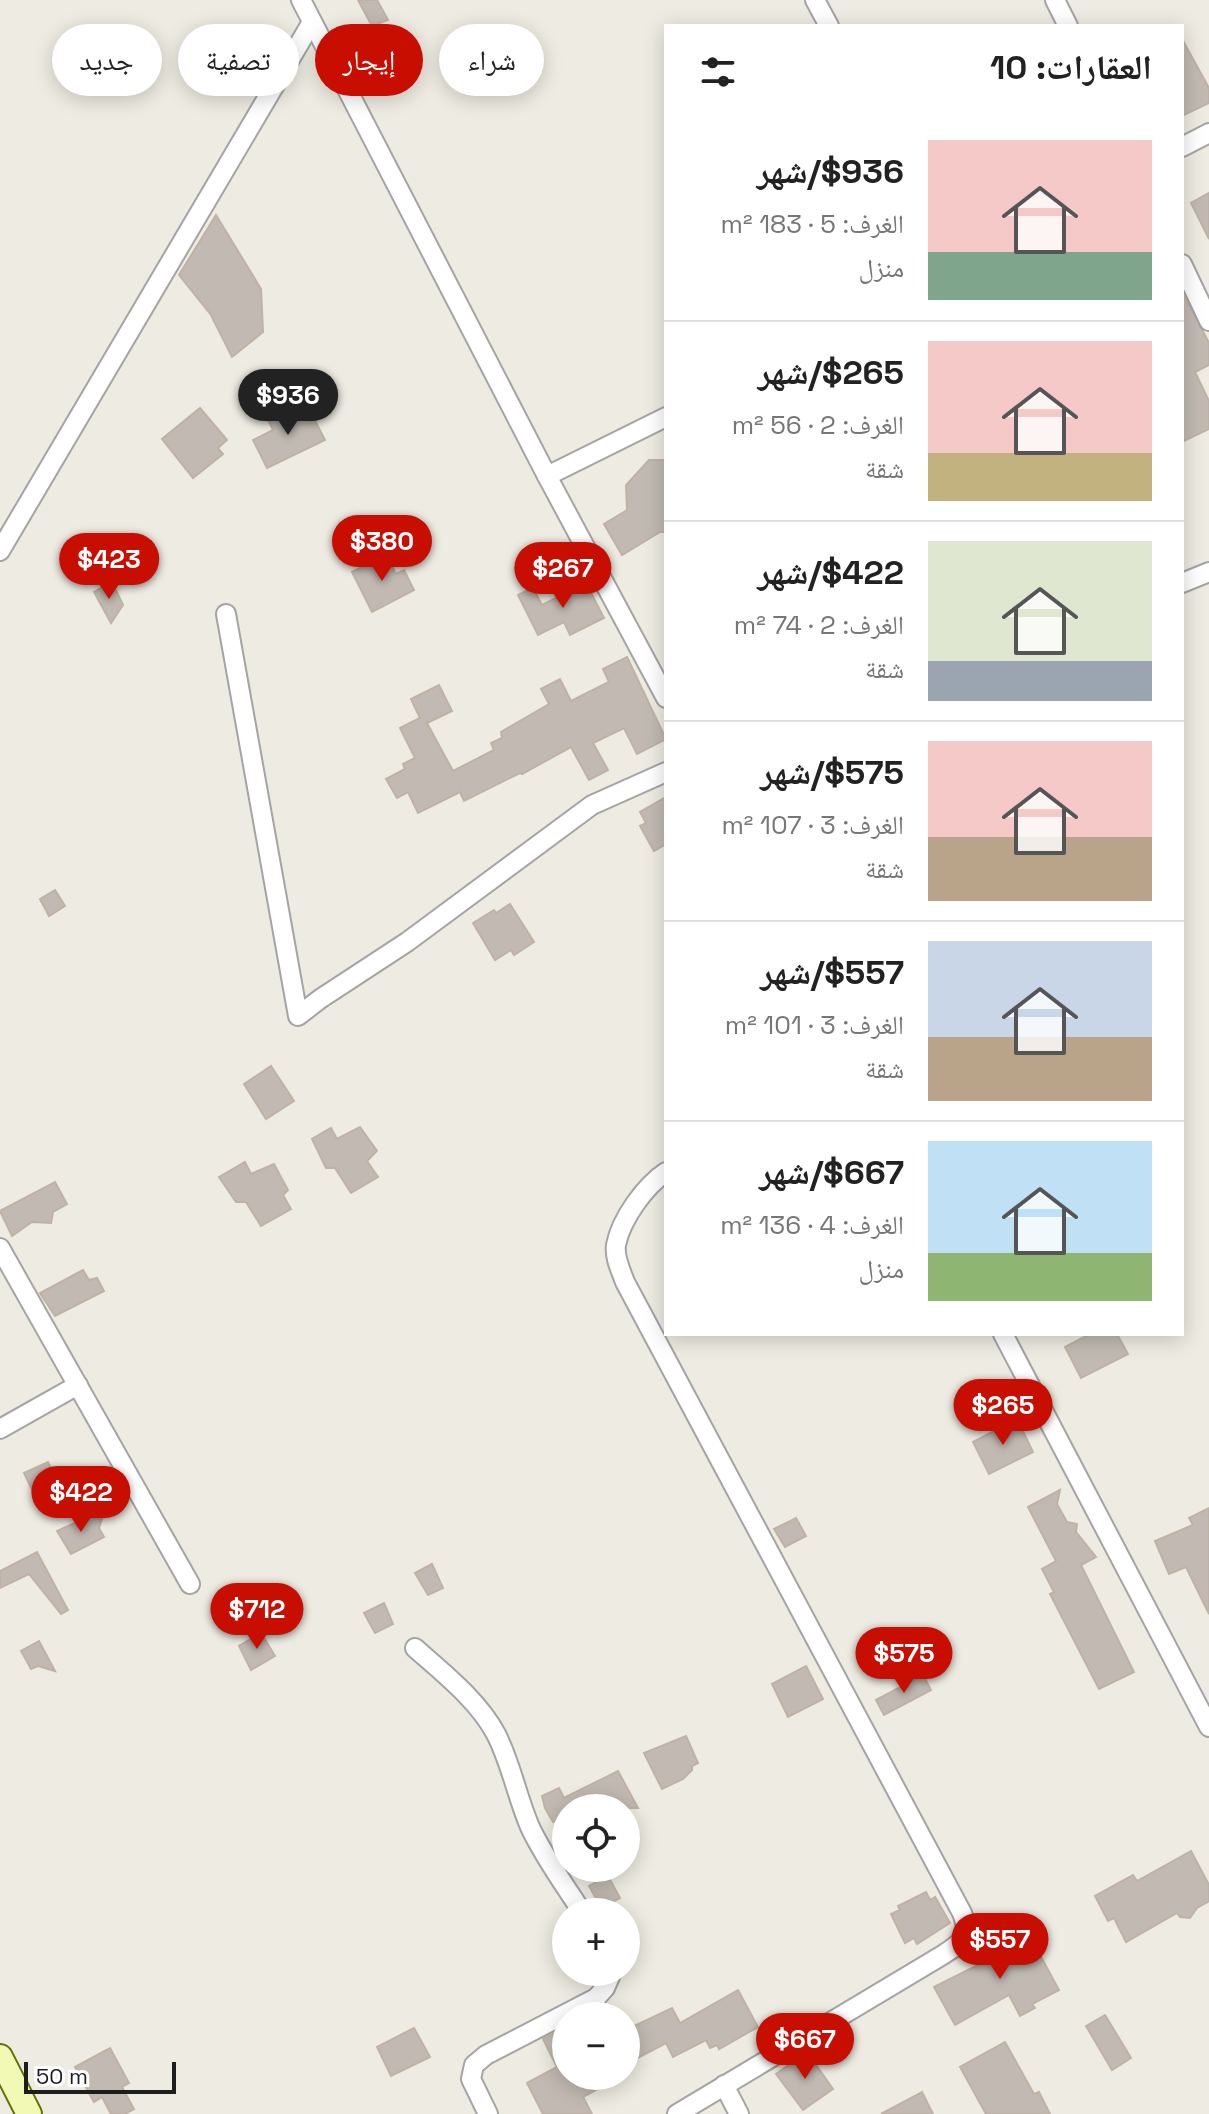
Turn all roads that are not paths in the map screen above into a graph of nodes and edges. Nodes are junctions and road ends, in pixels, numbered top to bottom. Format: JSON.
{"nodes":[{"id":1,"x":301,"y":0,"type":"edge"},
{"id":2,"x":815,"y":0,"type":"edge"},
{"id":3,"x":1055,"y":0,"type":"edge"},
{"id":4,"x":312,"y":22,"type":"junction"},
{"id":5,"x":828,"y":24,"type":"edge"},
{"id":6,"x":1067,"y":24,"type":"edge"},
{"id":7,"x":1209,"y":133,"type":"edge"},
{"id":8,"x":1184,"y":146,"type":"edge"},
{"id":9,"x":1184,"y":268,"type":"edge"},
{"id":10,"x":1209,"y":321,"type":"edge"},
{"id":11,"x":664,"y":418,"type":"edge"},
{"id":12,"x":547,"y":476,"type":"junction"},
{"id":13,"x":0,"y":551,"type":"edge"},
{"id":14,"x":1209,"y":572,"type":"edge"},
{"id":15,"x":1184,"y":582,"type":"edge"},
{"id":16,"x":226,"y":614,"type":"dead end"},
{"id":17,"x":664,"y":694,"type":"edge"},
{"id":18,"x":664,"y":773,"type":"edge"},
{"id":19,"x":664,"y":1173,"type":"edge"},
{"id":20,"x":0,"y":1248,"type":"edge"},
{"id":21,"x":1004,"y":1336,"type":"edge"},
{"id":22,"x":78,"y":1385,"type":"junction"},
{"id":23,"x":0,"y":1429,"type":"edge"},
{"id":24,"x":190,"y":1584,"type":"dead end"},
{"id":25,"x":415,"y":1648,"type":"dead end"},
{"id":26,"x":1209,"y":1727,"type":"edge"},
{"id":27,"x":573,"y":1898,"type":"edge"},
{"id":28,"x":606,"y":1986,"type":"edge"},
{"id":29,"x":0,"y":2057,"type":"edge"},
{"id":30,"x":724,"y":2085,"type":"junction"},
{"id":31,"x":29,"y":2114,"type":"edge"},
{"id":32,"x":488,"y":2114,"type":"edge"},
{"id":33,"x":677,"y":2114,"type":"edge"},
{"id":34,"x":739,"y":2114,"type":"edge"}],
"edges":[{"from":1,"to":4,"type":"street"},
{"from":2,"to":5,"type":"street"},
{"from":3,"to":6,"type":"street"},
{"from":4,"to":12,"type":"street"},
{"from":4,"to":13,"type":"street"},
{"from":7,"to":8,"type":"street"},
{"from":9,"to":10,"type":"street"},
{"from":11,"to":12,"type":"street"},
{"from":12,"to":17,"type":"street"},
{"from":14,"to":15,"type":"street"},
{"from":16,"to":18,"type":"street"},
{"from":19,"to":30,"type":"street"},
{"from":20,"to":22,"type":"street"},
{"from":21,"to":26,"type":"street"},
{"from":22,"to":23,"type":"street"},
{"from":22,"to":24,"type":"street"},
{"from":25,"to":27,"type":"street"},
{"from":28,"to":32,"type":"street"},
{"from":29,"to":31,"type":"street"},
{"from":30,"to":33,"type":"street"},
{"from":30,"to":34,"type":"street"}]}
